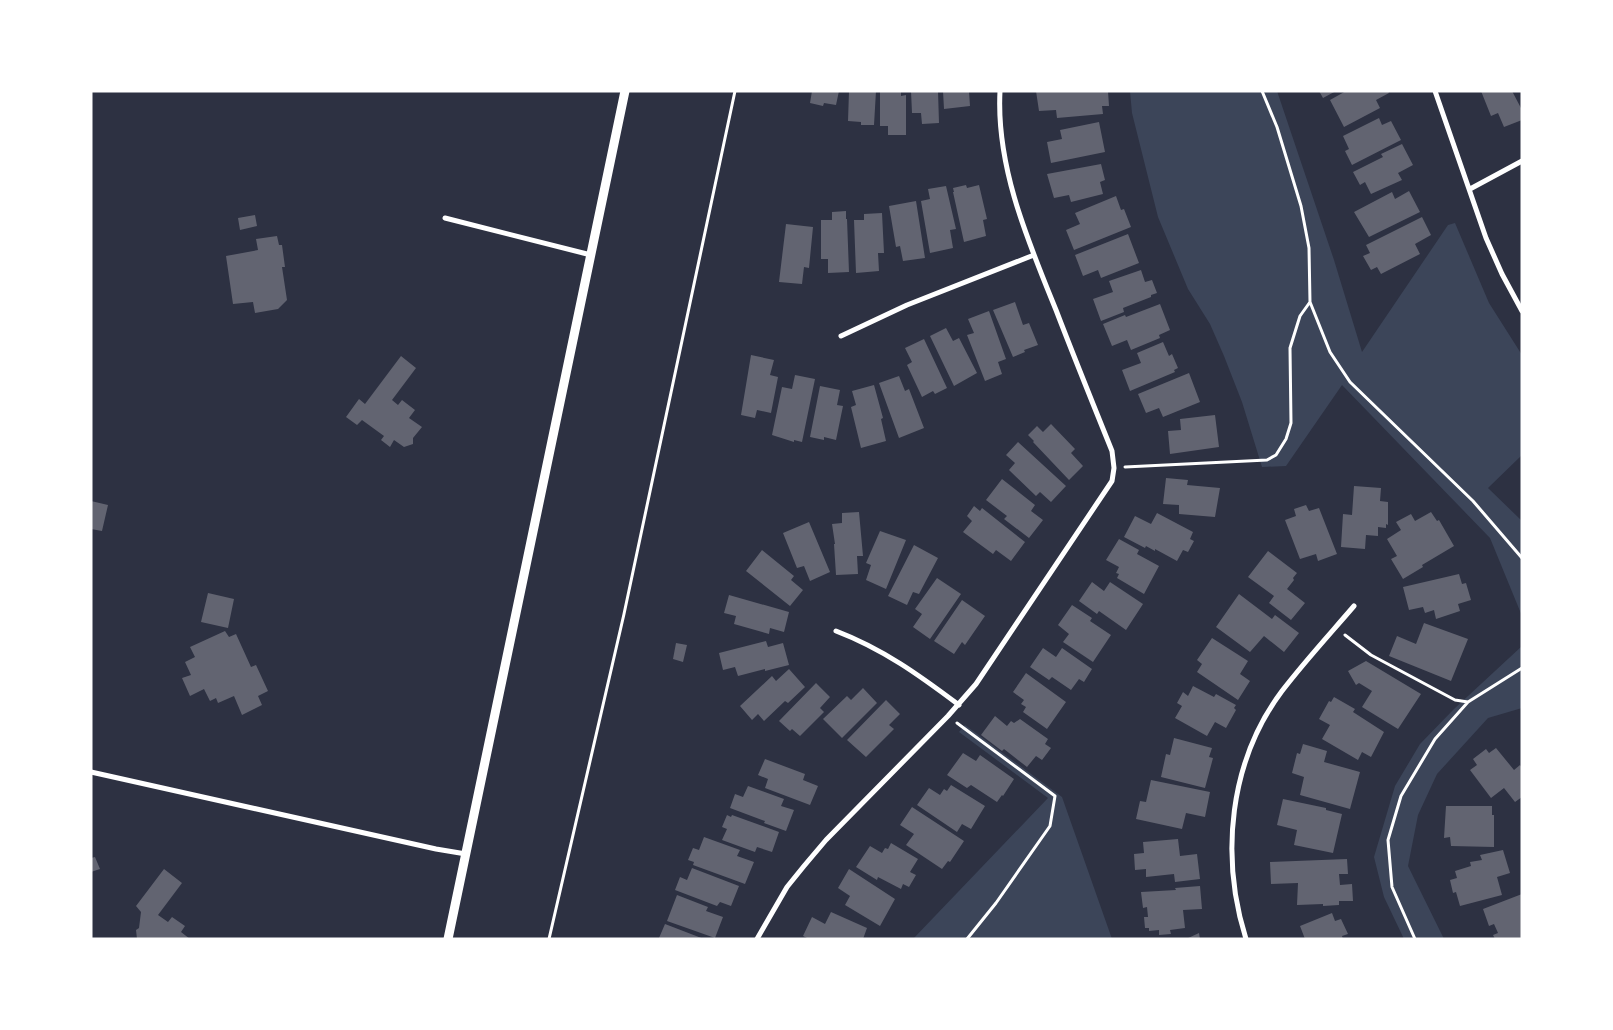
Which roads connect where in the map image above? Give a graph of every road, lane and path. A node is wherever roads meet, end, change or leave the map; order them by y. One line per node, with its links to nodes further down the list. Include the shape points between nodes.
1 (625, 91): 9 (street)
2 (735, 91): 26 (path, via 624,614)
3 (1000, 91): 10 (street, via 1004,151)
4 (1262, 91): 11 (path, via 1277,127 1301,206 1309,248)
5 (1435, 91): 7 (street)
6 (1522, 161): 7 (street)
7 (1470, 189): 12 (street, via 1486,238)
8 (445, 218): 9 (street)
9 (591, 255): 24 (street)
10 (1034, 255): 13 (street, via 907,305); 14 (street, via 1112,451)
11 (1310, 302): 14 (path, via 1300,316 1290,348 1291,423 1276,455 1267,460); 15 (path, via 1330,352 1350,382 1473,501)
12 (1522, 311)
13 (840, 336)
14 (1114, 468): 21 (street, via 1106,492)
15 (1522, 558)
16 (1354, 606): 17 (street)
17 (1334, 629): 20 (path, via 1388,664 1455,700); 29 (street, via 1282,692 1265,719 1246,761 1234,812 1231,855 1238,915)
18 (836, 631): 21 (street, via 884,653)
19 (1522, 668): 20 (path)
20 (1468, 702): 30 (path, via 1435,739 1401,796 1388,840 1392,888)
21 (959, 705): 22 (street)
22 (948, 716): 27 (street, via 826,840 787,887); 28 (path, via 1055,796 1050,826)
23 (91, 772): 24 (street)
24 (466, 854): 25 (street)
25 (448, 939)
26 (549, 939)
27 (757, 939)
28 (967, 939)
29 (1246, 939)
30 (1416, 939)

